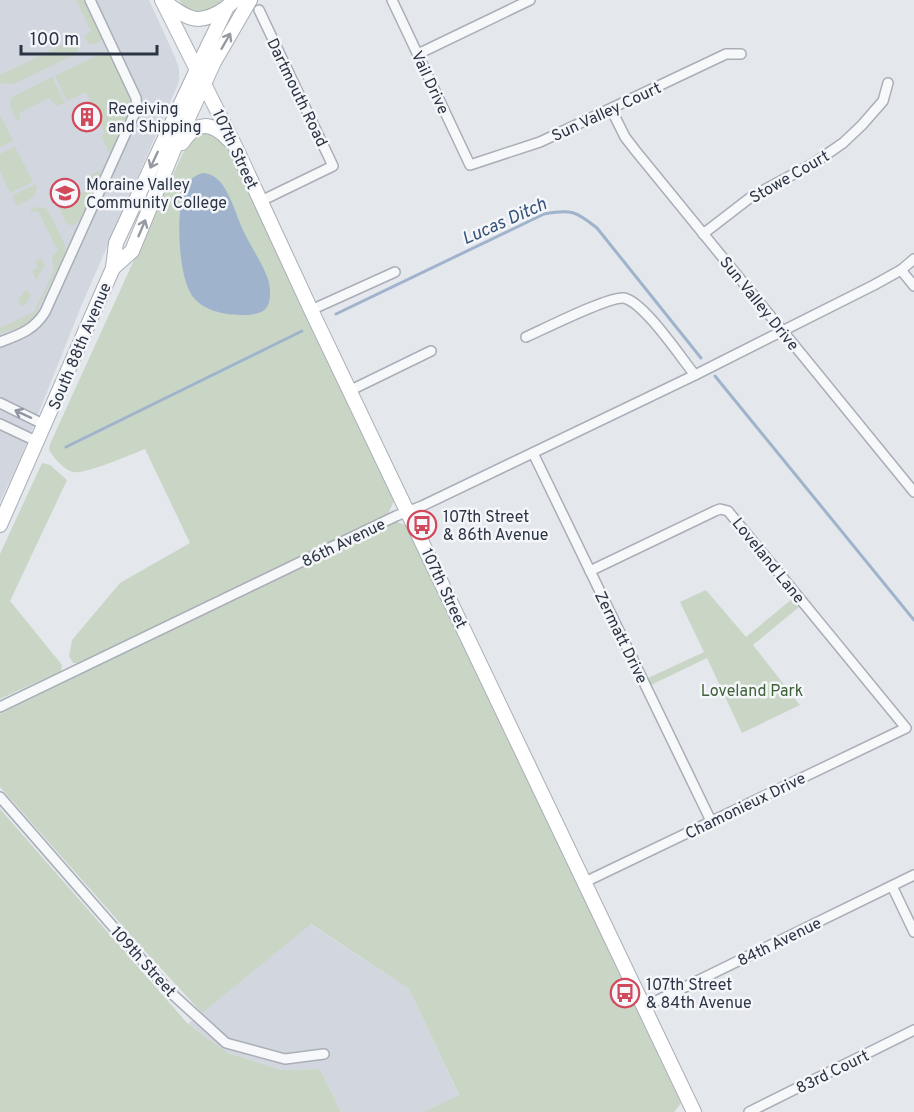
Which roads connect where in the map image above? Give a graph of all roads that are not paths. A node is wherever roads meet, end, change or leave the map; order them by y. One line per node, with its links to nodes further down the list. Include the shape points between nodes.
1 (90, 0): 26 (street, via 136,98 137,108 45,312 27,331)
2 (162, 0): 5 (street, via 187,19 200,20 213,17); 9 (street, 107th Street)
3 (392, 0): 7 (street, Vail Drive)
4 (530, 0): 7 (street)
5 (231, 4): 9 (street, South 88th Avenue)
6 (254, 5): 10 (street, South 88th Avenue, one-way to 6); 16 (street, Dartmouth Road, via 333,166)
7 (418, 54): 15 (street, Vail Drive)
8 (741, 54): 12 (street, Sun Valley Court, via 726,54)
9 (197, 69): 10 (street, 107th Street); 19 (street, South 88th Avenue, one-way to 19, via 116,243)
10 (205, 83): 13 (street, 107th Street); 14 (street, South 88th Avenue)
11 (888, 83): 17 (street, Stowe Court, via 883,101 843,143 752,197)
12 (611, 109): 15 (street, Sun Valley Court, via 540,142); 17 (street, Sun Valley Drive, via 634,150)
13 (236, 148): 14 (street, via 219,130 205,126 191,131); 16 (street, 107th Street)
14 (174, 150): 19 (street, South 88th Avenue, one-way to 14, via 132,251)
15 (470, 165)
16 (261, 201): 23 (street, 107th Street)
17 (703, 234): 24 (street, Sun Valley Drive)
18 (914, 259): 20 (street, 86th Avenue)
19 (113, 268): 32 (street, South 88th Avenue)
20 (901, 270): 22 (street); 24 (street, 86th Avenue)
21 (395, 272): 23 (street)
22 (914, 286)
23 (311, 310): 29 (street, 107th Street)
24 (783, 330): 28 (street, 86th Avenue); 35 (street, Sun Valley Drive)
25 (526, 337): 28 (street, via 608,301 624,298 650,317)
26 (0, 342)
27 (431, 351): 29 (street)
28 (695, 375): 34 (street, 86th Avenue)
29 (349, 391): 36 (street, 107th Street)
30 (0, 403): 32 (street, one-way to 30)
31 (0, 424): 33 (street)
32 (45, 425): 33 (street, South 88th Avenue)
33 (38, 442): 37 (street)
34 (534, 453): 36 (street, 86th Avenue); 38 (street, Zermatt Drive)
35 (914, 492)
36 (408, 512): 39 (street, 86th Avenue); 44 (street, 107th Street)
37 (0, 525)
38 (590, 571): 40 (street, Loveland Lane, via 715,511 728,511); 42 (street, Zermatt Drive)
39 (0, 707)
40 (906, 728): 42 (street, Chamonieux Drive)
41 (0, 797): 49 (street, 109th Street, via 170,992 226,1042 285,1059)
42 (711, 821): 44 (street, Chamonieux Drive)
43 (914, 875): 45 (street, 84th Avenue)
44 (585, 882): 47 (street, 107th Street)
45 (892, 886): 46 (street); 47 (street, 84th Avenue)
46 (914, 932)
47 (644, 1007): 50 (street, 107th Street)
48 (914, 1030): 51 (street, 83rd Court)
49 (324, 1054)
50 (694, 1112)
51 (749, 1112)

